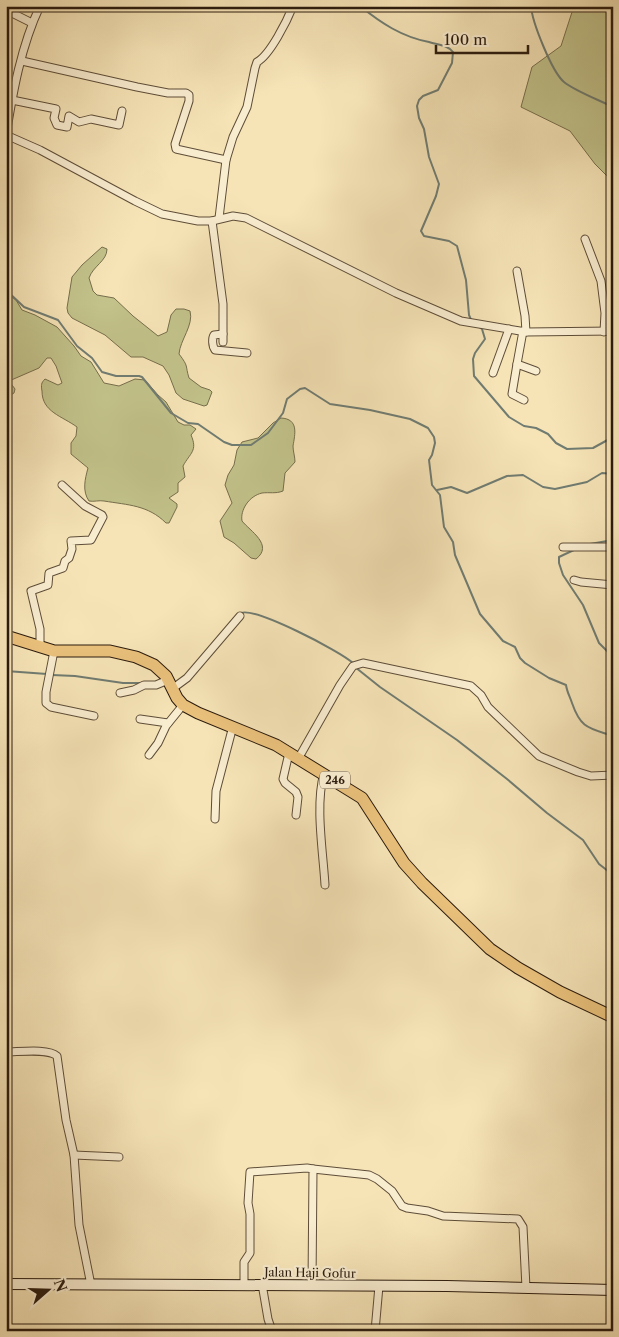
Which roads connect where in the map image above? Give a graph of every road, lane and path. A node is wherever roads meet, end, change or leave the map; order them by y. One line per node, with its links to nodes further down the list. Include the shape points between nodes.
1 (40, 6): 4 (street)
2 (292, 6): 9 (street, via 282,31 263,59 257,62 247,107)
3 (6, 10): 4 (street)
4 (32, 23): 5 (street)
5 (22, 61): 6 (street); 9 (street, via 137,88 186,93 189,101 176,149)
6 (12, 100): 7 (street, via 56,109 54,118 57,125 67,127 69,116 79,122 91,119 119,125); 8 (street)
7 (122, 111)
8 (6, 135): 10 (street, via 162,214 198,222)
9 (226, 160): 10 (street)
10 (215, 220): 13 (street, via 233,216 246,218 446,315 461,321); 17 (street, via 223,338 213,336 213,347 214,350)
11 (585, 239): 16 (street, via 601,281)
12 (517, 271): 15 (street, via 525,316)
13 (509, 328): 15 (street); 20 (street)
14 (613, 331): 16 (street)
15 (524, 332): 16 (street); 18 (street)
16 (604, 332)
17 (247, 354)
18 (517, 364): 19 (street); 21 (street, via 512,394)
19 (536, 371)
20 (494, 373)
21 (524, 400)
22 (62, 485): 29 (street, via 103,517 91,540 71,541 69,558 63,568 49,573 48,585 31,591 40,629)
23 (563, 547): 24 (street)
24 (613, 547)
25 (574, 580): 26 (street)
26 (613, 585)
27 (240, 616): 31 (street, via 187,678)
28 (6, 636): 29 (main road, 246)
29 (40, 646): 30 (main road, 246)
30 (54, 651): 31 (main road, 246, via 110,651 136,656 164,673); 34 (street, via 46,703 50,707)
31 (170, 684): 32 (street, via 144,685); 33 (main road, 246)
32 (120, 693)
33 (183, 705): 36 (street); 37 (main road, 246)
34 (94, 716)
35 (140, 719): 36 (street)
36 (168, 723): 38 (street)
37 (233, 726): 39 (main road, 246, via 276,744); 43 (street, via 216,791)
38 (149, 755)
39 (293, 756): 40 (main road, 246); 41 (street, via 353,666 363,663 470,686 539,756 591,776); 42 (street, via 283,779 298,797)
40 (324, 773): 44 (street, via 320,789 320,818); 45 (main road, 246, via 365,801 404,863 490,949 560,992)
41 (613, 775)
42 (296, 815)
43 (215, 818)
44 (325, 885)
45 (613, 1017)
46 (6, 1052): 47 (street, via 41,1052 57,1056)
47 (74, 1155): 48 (street); 52 (street, via 79,1225)
48 (119, 1157)
49 (313, 1168): 53 (street, via 250,1172 250,1253 244,1262); 54 (street); 56 (street, via 377,1179 407,1208 442,1216 518,1219 523,1226)
50 (6, 1284): 52 (street, Jalan Haji Gofur)
51 (262, 1284): 53 (street, Jalan Haji Gofur); 54 (street, Jalan Haji Gofur); 58 (street)
52 (91, 1285): 53 (street, Jalan Haji Gofur)
53 (244, 1285)
54 (312, 1285): 55 (street, Jalan Haji Gofur)
55 (379, 1286): 56 (street, Jalan Haji Gofur); 59 (street)
56 (526, 1288): 57 (street, Jalan Haji Gofur)
57 (613, 1290)
58 (272, 1331)
59 (376, 1331)

